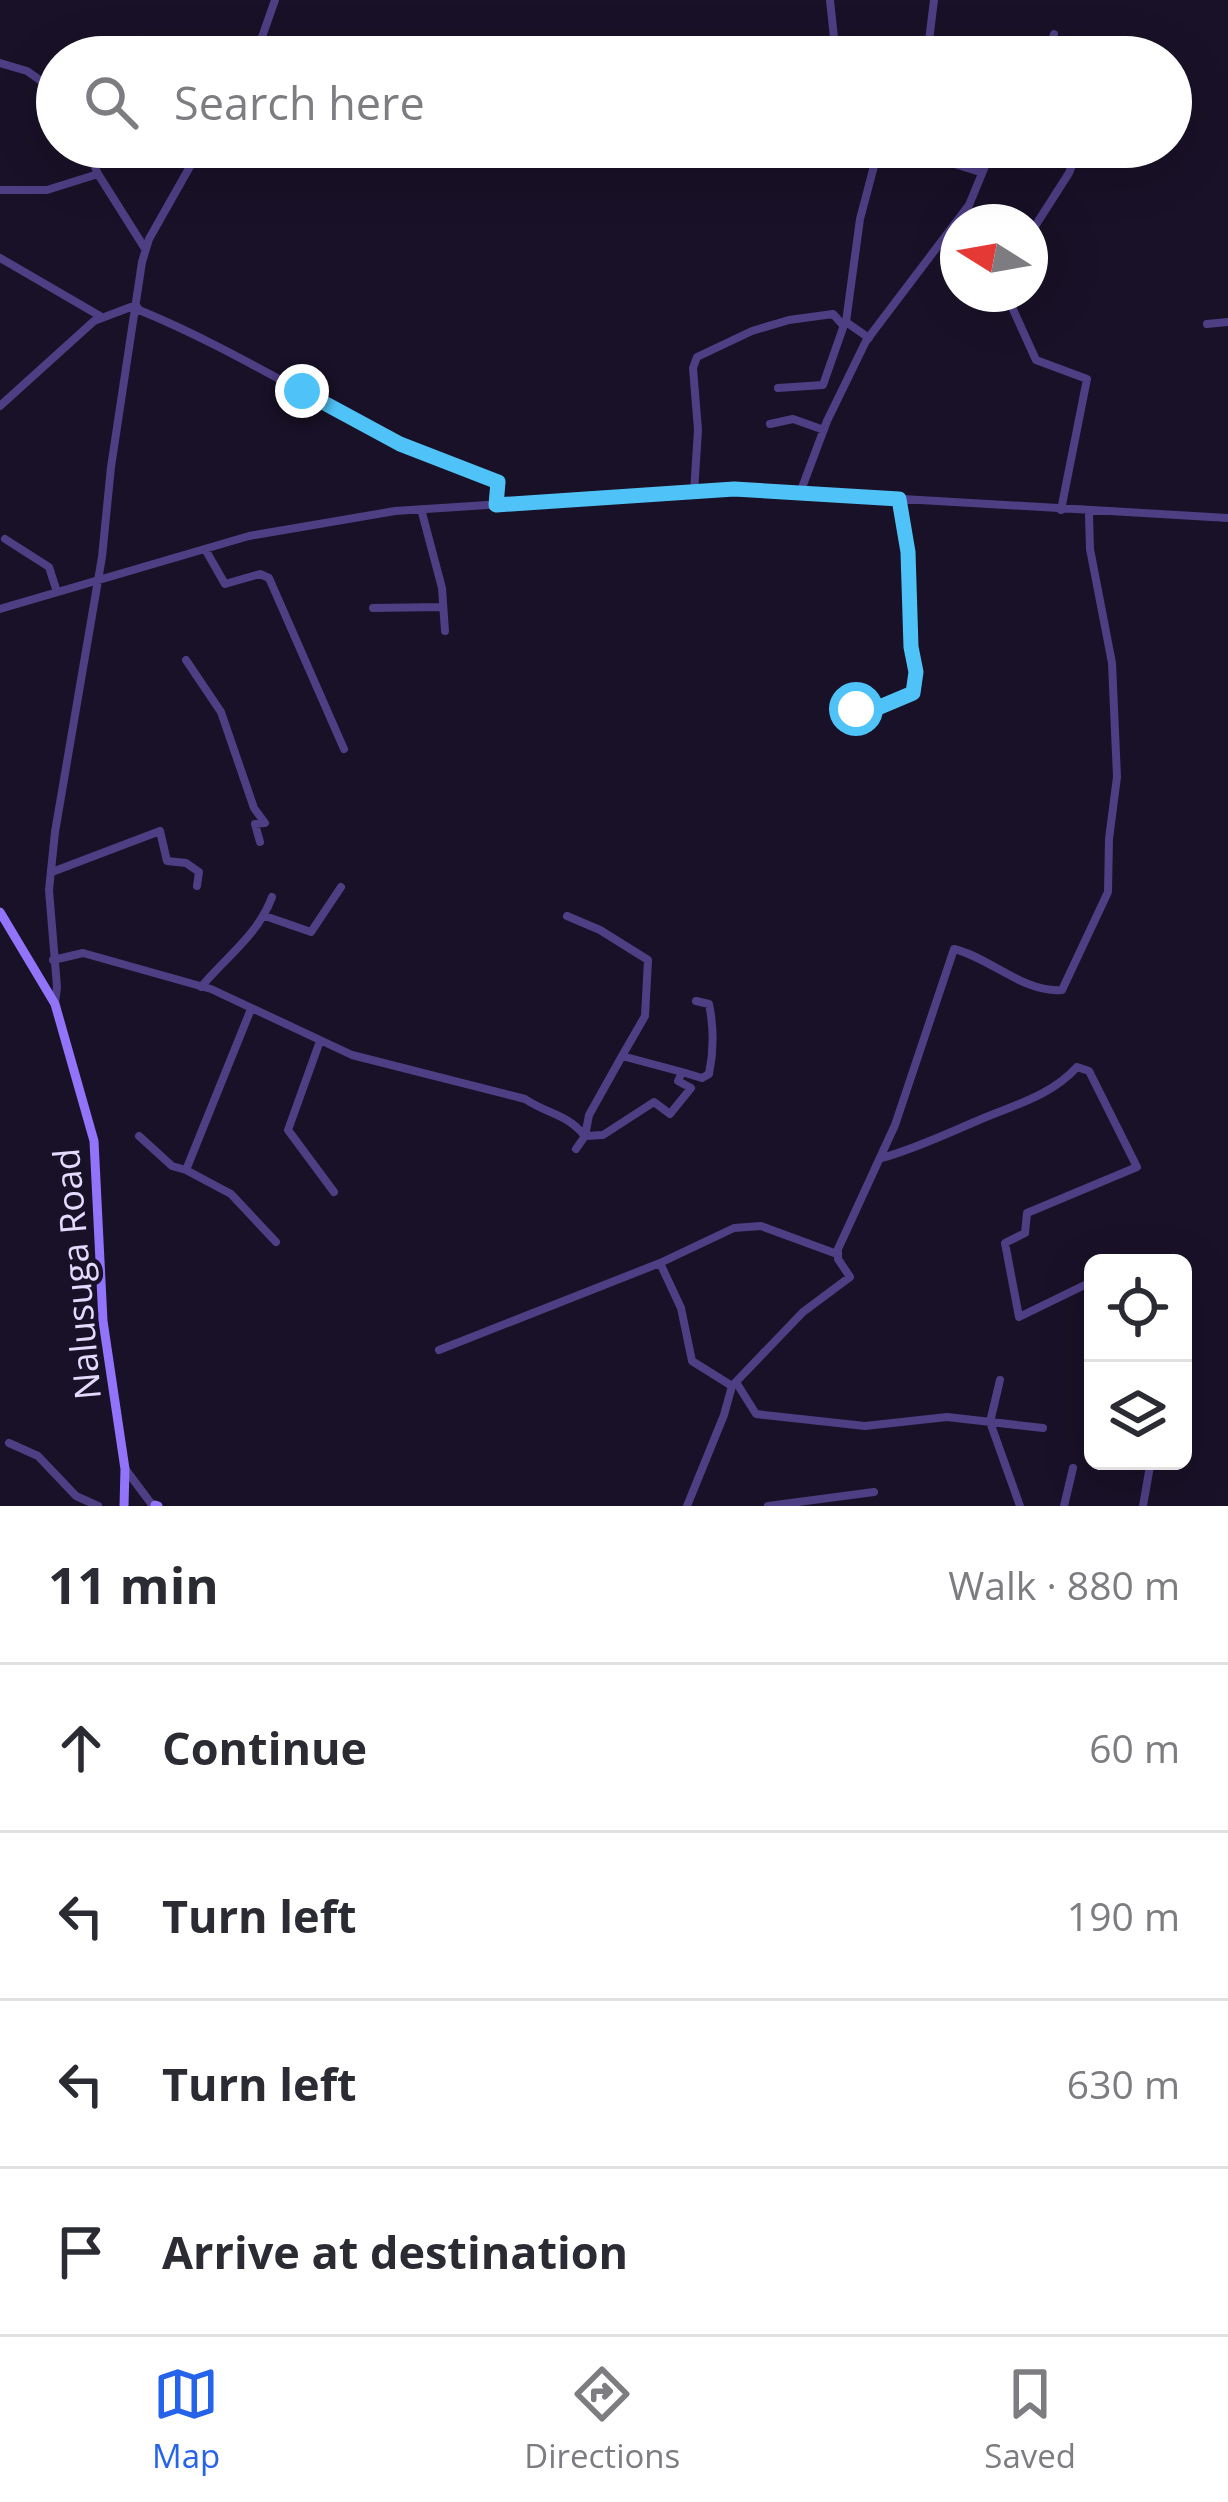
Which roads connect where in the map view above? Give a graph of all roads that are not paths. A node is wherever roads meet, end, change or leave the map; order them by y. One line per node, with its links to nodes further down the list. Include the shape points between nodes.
1 (275, 0): 4 (street)
2 (830, 0): 5 (street)
3 (934, 0): 6 (street)
4 (262, 36)
5 (834, 36)
6 (930, 36)
7 (0, 64): 8 (street)
8 (36, 77)
9 (95, 168): 16 (street)
10 (189, 168): 19 (street)
11 (873, 168): 25 (street)
12 (967, 168): 15 (street)
13 (982, 168): 15 (street)
14 (1071, 168): 18 (street)
15 (980, 172): 27 (street, via 969,205)
16 (98, 174): 17 (street, via 47,190); 19 (street)
17 (0, 190)
18 (1048, 206)
19 (144, 248): 21 (street)
20 (0, 258): 23 (street)
21 (136, 305): 23 (street); 35 (street, via 400,444 498,482); 42 (street)
22 (1014, 312): 37 (street, via 1036,360 1087,379)
23 (101, 317): 29 (street)
24 (1228, 322): 26 (street)
25 (844, 323): 27 (street); 28 (street, via 823,385); 32 (street, via 833,314 789,320 697,357)
26 (1207, 324)
27 (869, 338): 31 (street)
28 (778, 388)
29 (0, 406)
30 (770, 424): 31 (street, via 788,419)
31 (824, 430): 33 (street)
32 (694, 492): 33 (street); 35 (street)
33 (800, 493): 34 (street)
34 (899, 499): 37 (street); 49 (street, via 913,693 868,712)
35 (496, 505): 36 (street)
36 (421, 509): 41 (street); 44 (street)
37 (1061, 510): 39 (street)
38 (1089, 515): 70 (street, via 1117,721 1108,892 1062,989 1042,992 954,950)
39 (1228, 518)
40 (4, 538): 43 (street, via 49,567)
41 (205, 549): 42 (street); 50 (street, via 225,584 269,578)
42 (97, 581): 43 (street); 52 (street)
43 (57, 592): 46 (street)
44 (441, 607): 45 (street); 47 (street)
45 (373, 608)
46 (0, 609)
47 (445, 631)
48 (186, 660): 51 (street, via 221,712 265,823 255,824)
49 (856, 709)
50 (344, 749)
51 (260, 842)
52 (51, 873): 53 (street, via 160,831 167,861 199,872); 59 (street)
53 (197, 886)
54 (341, 887): 57 (street, via 310,932)
55 (272, 897): 57 (street)
56 (0, 912): 62 (street, Nalusuga Road)
57 (265, 916): 60 (street)
58 (567, 916): 65 (street, via 648,960 644,1016)
59 (53, 960): 60 (street, via 83,952); 62 (street)
60 (201, 987): 63 (street)
61 (696, 1001): 66 (street, via 709,1004 712,1018 710,1074)
62 (55, 1004): 84 (street, Nalusuga Road, via 94,1142 103,1321)
63 (251, 1009): 64 (street); 71 (street)
64 (320, 1041): 68 (street, via 525,1099 569,1117); 72 (street, via 287,1130)
65 (622, 1056): 66 (street); 68 (street)
66 (682, 1072): 68 (street, via 678,1081 691,1088 670,1114 654,1102 604,1135)
67 (139, 1136): 71 (street)
68 (584, 1136): 69 (street)
69 (576, 1149)
70 (881, 1158): 74 (street); 76 (street, via 1037,1097 1077,1067 1089,1071 1137,1167 1027,1214 1025,1233 1004,1243 1019,1317)
71 (186, 1170): 73 (street, via 231,1194)
72 (334, 1192)
73 (276, 1242)
74 (837, 1254): 75 (street, via 761,1226 734,1228); 79 (street, via 847,1282 803,1312)
75 (660, 1263): 77 (street); 79 (street, via 692,1361)
76 (1084, 1285)
77 (439, 1350)
78 (1000, 1380): 80 (street)
79 (734, 1384): 80 (street, via 756,1414 866,1426 947,1417); 90 (street)
80 (990, 1422): 81 (street); 92 (street)
81 (1043, 1428)
82 (9, 1443): 87 (street, via 38,1456 76,1496)
83 (1073, 1468): 93 (street)
84 (125, 1469): 88 (street, Nalusuga Road); 89 (street)
85 (1149, 1470): 94 (street)
86 (874, 1492): 91 (street)
87 (98, 1506)
88 (124, 1506)
89 (155, 1506)
90 (687, 1506)
91 (768, 1506)
92 (1020, 1506)
93 (1064, 1506)
94 (1143, 1506)

